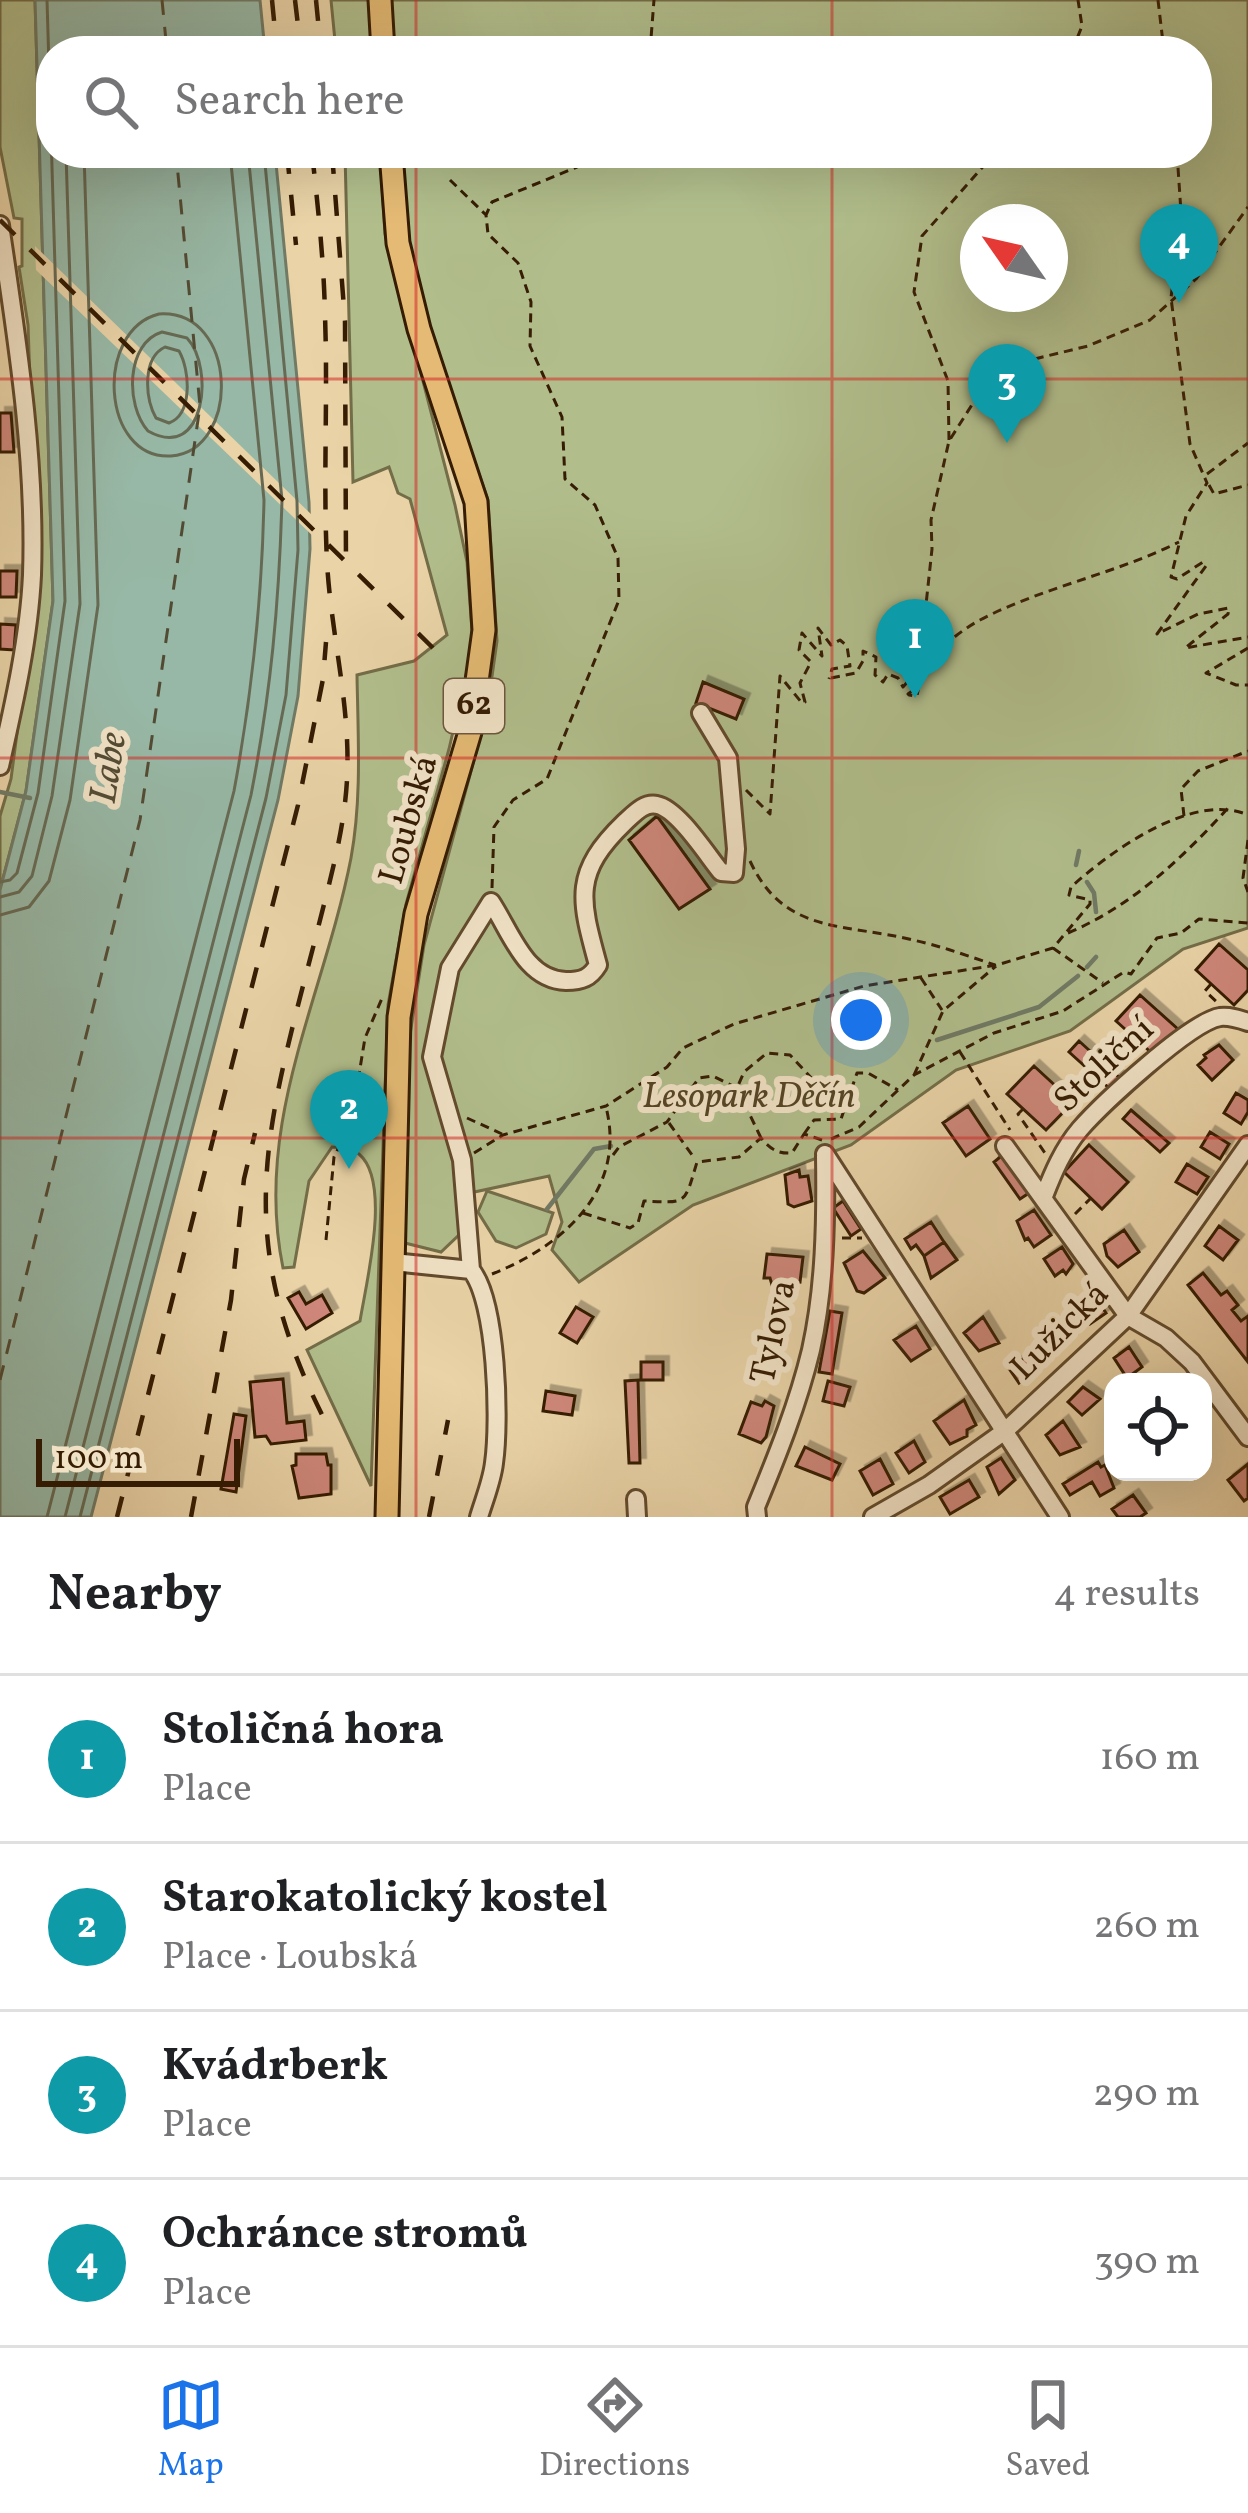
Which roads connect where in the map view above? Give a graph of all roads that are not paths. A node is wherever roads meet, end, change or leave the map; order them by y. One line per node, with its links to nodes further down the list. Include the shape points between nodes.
1 (380, 0): 2 (main road)
2 (382, 36)
3 (392, 168): 11 (main road, Loubská / 62, via 398,243 418,329 476,502 484,630 470,732 406,965)
4 (0, 225): 6 (street, via 25,427 32,576)
5 (701, 713): 12 (street, via 728,758 734,873 721,872 672,813 645,806 587,869 582,894 598,965 585,979 551,979 536,970 491,902 450,968 432,1057 462,1160)
6 (0, 766)
7 (1238, 1019): 10 (street, Stoliční, via 1197,1026 1078,1131)
8 (1248, 1145): 13 (street, Lužická)
9 (1008, 1150): 10 (street)
10 (1043, 1196): 13 (street)
11 (393, 1262): 12 (street); 16 (main road, Loubská / 62)
12 (475, 1274): 17 (street, via 494,1345 494,1464)
13 (1128, 1316): 14 (street, Lužická); 15 (street, via 1192,1362)
14 (1006, 1431): 18 (street, Tylova, via 826,1154 811,1350); 19 (street, Lužická); 20 (street)
15 (1248, 1436)
16 (387, 1517)
17 (478, 1517)
18 (757, 1517)
19 (872, 1517)
20 (1060, 1517)

